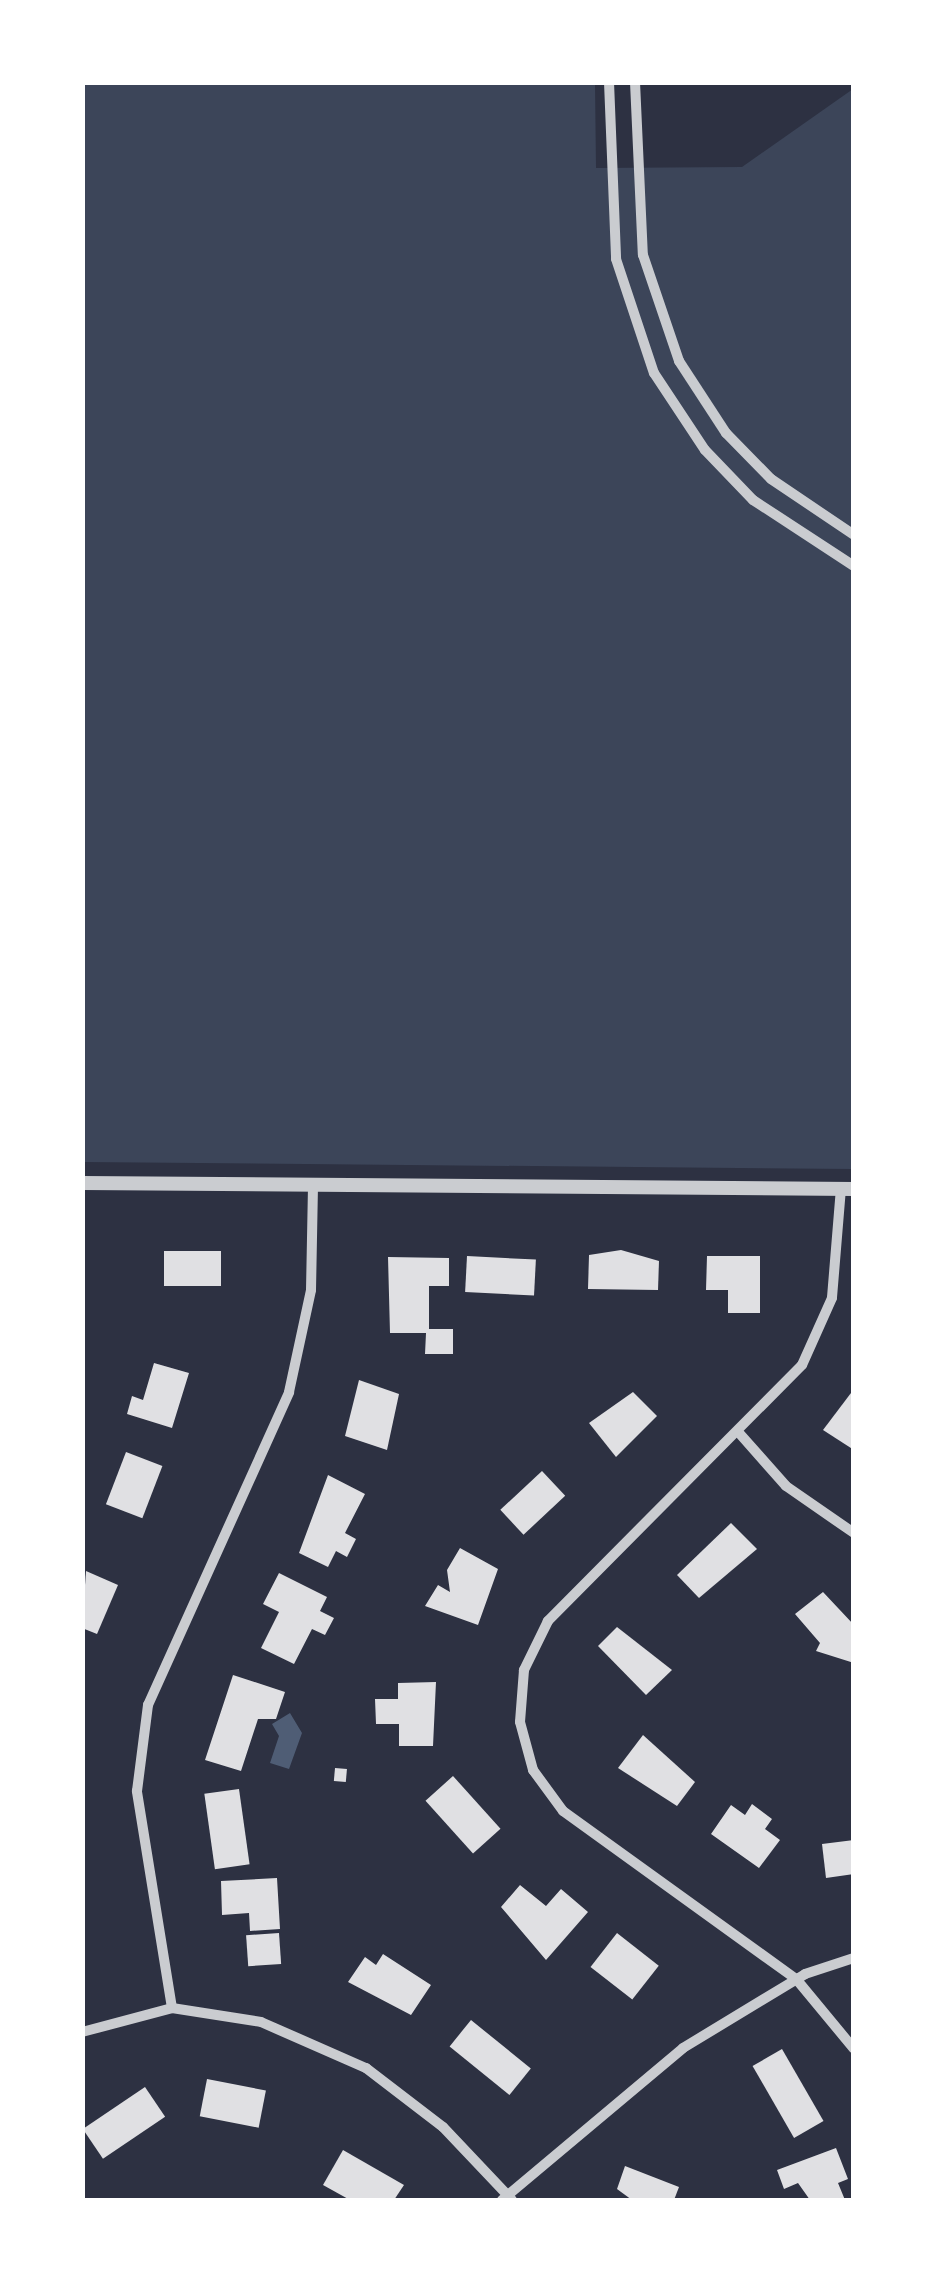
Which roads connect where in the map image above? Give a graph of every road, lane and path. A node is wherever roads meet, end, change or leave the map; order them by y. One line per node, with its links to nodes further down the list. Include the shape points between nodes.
1 (609, 82): 4 (street, via 616,260 654,374 705,450 753,500)
2 (635, 82): 3 (street, via 643,255 679,361 758,467)
3 (854, 535)
4 (854, 566)
5 (82, 1183): 6 (street)
6 (314, 1184): 7 (street); 12 (street, via 311,1290 288,1392 148,1705 136,1791)
7 (847, 1188): 8 (street, via 839,1260 820,1331)
8 (740, 1434): 9 (street, via 786,1486); 11 (street, via 548,1622 524,1670 520,1722 533,1770 563,1811)
9 (854, 1533)
10 (854, 1958): 11 (street)
11 (796, 1980): 14 (street); 15 (street, via 683,2048)
12 (172, 2008): 13 (street); 15 (street, via 262,2022 366,2068)
13 (82, 2032)
14 (854, 2049)
15 (508, 2199)

